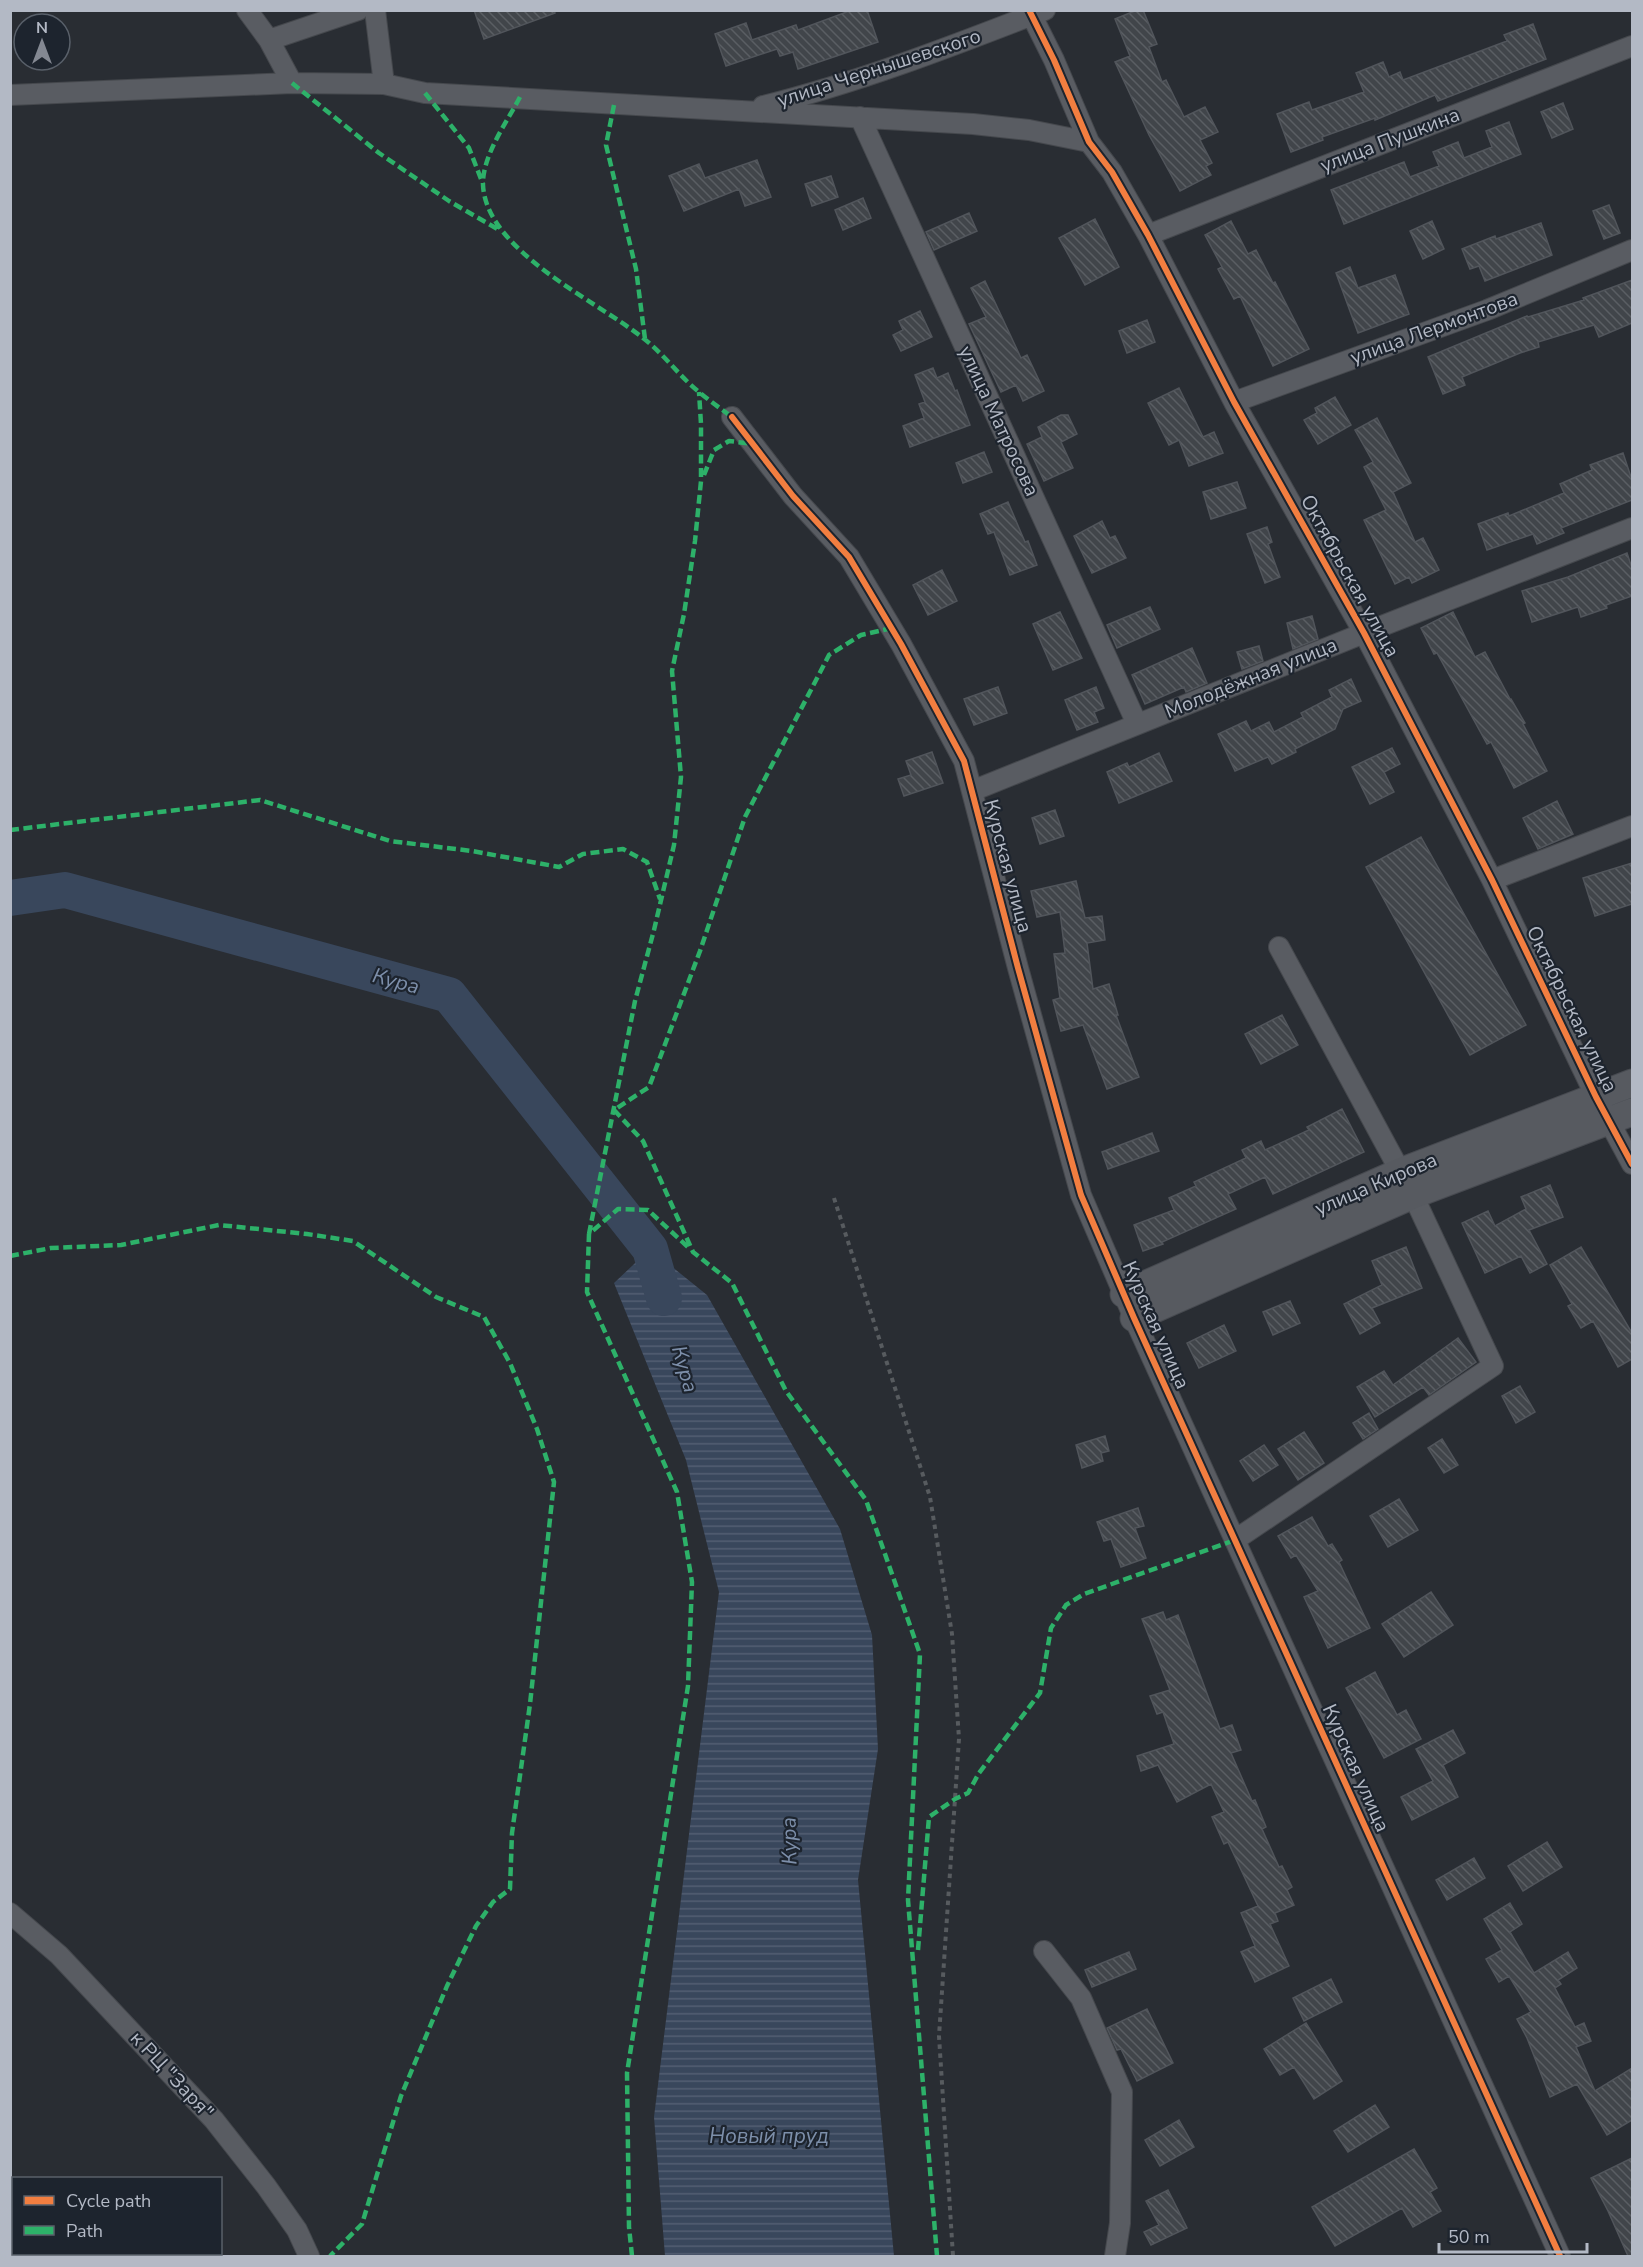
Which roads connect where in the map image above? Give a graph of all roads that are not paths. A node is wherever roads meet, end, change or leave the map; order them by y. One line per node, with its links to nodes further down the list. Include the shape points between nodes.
1 (248, 10): 5 (street)
2 (358, 10): 5 (street)
3 (375, 10): 8 (street)
4 (1035, 12): 10 (street, улица Чернышевского, via 936,54); 12 (street, Октябрьская улица)
5 (269, 40): 7 (street)
6 (1632, 46): 13 (street, улица Пушкина)
7 (292, 83): 8 (street); 9 (street)
8 (384, 84): 10 (street, via 425,93)
9 (10, 95)
10 (746, 110): 11 (street)
11 (860, 117): 12 (street, via 1029,130); 19 (street, улица Матросова)
12 (1089, 142): 13 (street, Октябрьская улица, via 1112,171)
13 (1148, 235): 15 (street, Октябрьская улица)
14 (1632, 250): 15 (street, улица Лермонтова, via 1487,310)
15 (1234, 402): 18 (street, Октябрьская улица)
16 (732, 417): 20 (street, Курская улица, via 794,496 849,557 964,761)
17 (1632, 528): 18 (street, Молодёжная улица)
18 (1364, 633): 19 (street, Молодёжная улица); 22 (street, Октябрьская улица)
19 (1137, 724): 20 (street, Молодёжная улица)
20 (972, 791): 29 (street, Курская улица, via 1082,1195)
21 (1632, 826): 22 (street)
22 (1492, 880): 25 (street, Октябрьская улица)
23 (1279, 947): 28 (street)
24 (1632, 1083): 25 (street, улица Кирова)
25 (1596, 1097): 26 (street, Октябрьская улица); 28 (street, улица Кирова)
26 (1621, 1116): 27 (street, Октябрьская улица); 28 (street, улица Кирова)
27 (1632, 1164)
28 (1407, 1183): 29 (street, улица Кирова); 30 (street, via 1493,1366)
29 (1129, 1306): 30 (street, Курская улица)
30 (1234, 1540): 35 (street, Курская улица)
31 (10, 1913): 33 (street, к РЦ "Заря", via 59,1955 214,2120 297,2230)
32 (1044, 1951): 34 (street, via 1081,1998 1122,2092 1120,2223)
33 (309, 2256)
34 (1115, 2256)
35 (1560, 2256)

